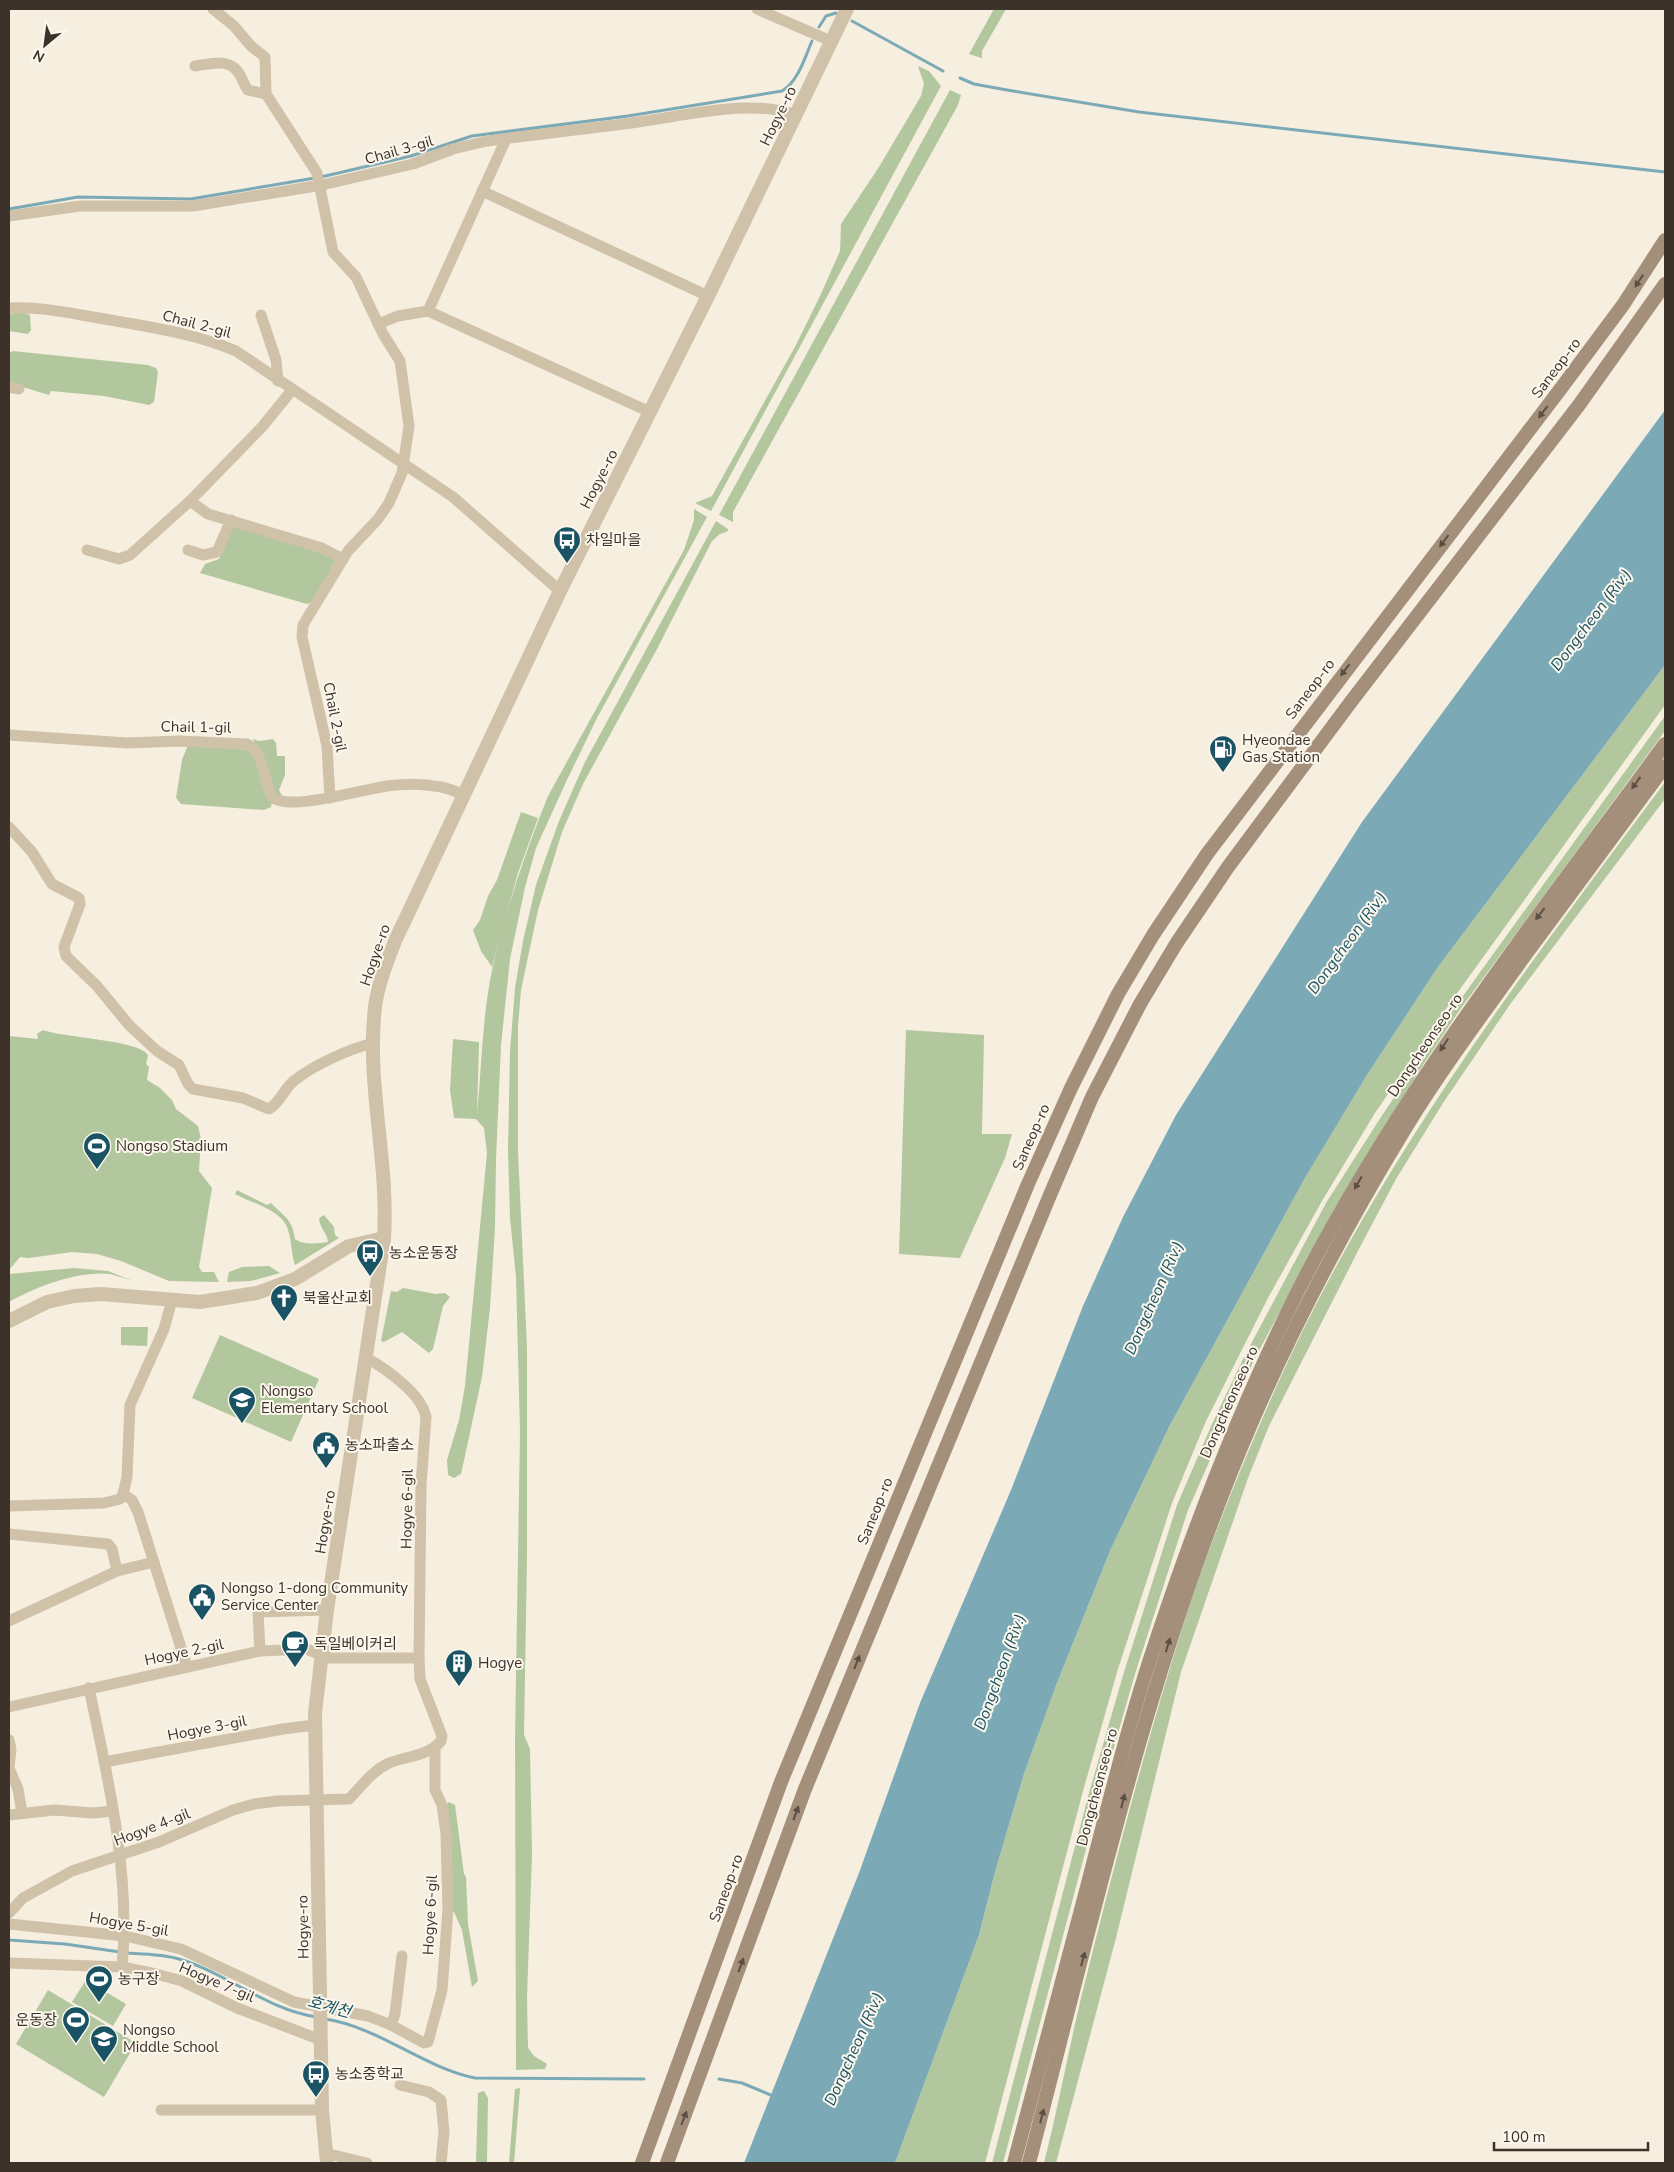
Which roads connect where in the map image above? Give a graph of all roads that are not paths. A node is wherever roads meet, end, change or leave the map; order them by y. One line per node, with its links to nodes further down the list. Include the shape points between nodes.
1 (213, 9): 6 (street, via 265,57)
2 (757, 9): 4 (street)
3 (848, 9): 4 (street, Hogye-ro)
4 (831, 41): 7 (street, Hogye-ro)
5 (195, 66): 6 (street, via 230,64 240,73 248,90)
6 (266, 94): 9 (street, Chail 2-gil)
7 (796, 115): 8 (street, Chail 3-gil, via 761,108); 14 (street, Hogye-ro)
8 (506, 139): 9 (street, Chail 3-gil, via 471,144 413,164); 10 (street)
9 (322, 185): 11 (street, Chail 3-gil, via 193,206 80,206); 18 (street, Chail 2-gil, via 325,219 333,252 356,277)
10 (482, 191): 14 (street); 16 (street)
11 (9, 216)
12 (1665, 240): 78 (main road, Saneop-ro, one-way to 78, via 1571,376 1207,854 1118,994 1028,1184 818,1691 781,1782)
13 (1665, 284): 79 (main road, one-way to 13, via 808,1780 1050,1195 1092,1097 1140,1004 1228,867 1580,405)
14 (708, 296): 21 (street, Hogye-ro)
15 (9, 308): 19 (street, Chail 2-gil, via 34,308 146,326 219,343)
16 (428, 311): 18 (street, via 398,316); 21 (street)
17 (261, 316): 19 (street, via 276,360)
18 (378, 324): 22 (street, Chail 2-gil, via 398,355 402,372 409,426)
19 (278, 381): 20 (street, Chail 2-gil)
20 (292, 390): 22 (street, Chail 2-gil); 23 (street, via 262,427)
21 (650, 412): 28 (street, Hogye-ro)
22 (404, 464): 27 (street, Chail 2-gil, via 384,512); 28 (street, Chail 2-gil, via 470,510)
23 (190, 501): 24 (street, via 202,511); 25 (street, via 125,558)
24 (231, 520): 26 (street, via 217,552 203,555); 27 (street, via 322,548)
25 (87, 550)
26 (188, 550)
27 (343, 559): 33 (street, Chail 2-gil, via 309,612 302,631 327,746)
28 (560, 591): 32 (street, Hogye-ro)
29 (9, 735): 33 (street, Chail 1-gil, via 127,743 247,744 258,756 275,800)
30 (1665, 744): 80 (main road, Dongcheonseo-ro, one-way to 80, via 1464,1016 1396,1117 1290,1308 1238,1419 1200,1514 1153,1648 1117,1771)
31 (1665, 766): 81 (main road, Dongcheonseo-ro, one-way to 31, via 1129,1778 1168,1643 1212,1518 1251,1423 1301,1316 1407,1125 1474,1025)
32 (464, 795): 33 (street, Chail 1-gil, via 447,788 395,785); 35 (street, Hogye-ro, via 384,969 375,1005)
33 (330, 798)
34 (9, 827): 35 (street, via 32,852 52,884 79,898 80,904 64,947 66,956 97,986 129,1025 157,1051 179,1065 193,1089 236,1096 269,1109 295,1080 350,1050)
35 (373, 1044): 36 (street, Hogye-ro, via 384,1182)
36 (384, 1238): 37 (street, via 349,1246 294,1279 257,1293 200,1302); 39 (street, Hogye-ro)
37 (172, 1300): 38 (street, via 101,1294 74,1296 46,1302); 40 (street, via 164,1329 130,1405)
38 (9, 1320)
39 (367, 1358): 45 (street, Hogye-ro); 49 (street, Hogye 6-gil, via 412,1394 426,1417 421,1486)
40 (124, 1494): 41 (street, via 120,1499 104,1503); 43 (street, via 132,1500 138,1512)
41 (9, 1506)
42 (9, 1534): 44 (street, via 108,1544)
43 (154, 1562): 44 (street); 50 (street)
44 (117, 1571): 46 (street)
45 (326, 1610): 47 (street, via 258,1612); 48 (street, Hogye-ro)
46 (9, 1621)
47 (260, 1651): 48 (street, Hogye 2-gil, via 306,1649); 50 (street, Hogye 2-gil)
48 (321, 1655): 49 (street, via 330,1658); 53 (street, Hogye-ro)
49 (419, 1658): 55 (street, Hogye 6-gil, via 420,1679 442,1736)
50 (187, 1667): 51 (street, Hogye 2-gil)
51 (89, 1688): 52 (street, Hogye 2-gil); 56 (street)
52 (9, 1707)
53 (315, 1725): 56 (street, Hogye 3-gil); 58 (street, Hogye-ro)
54 (9, 1740): 57 (street)
55 (435, 1747): 58 (street, via 413,1758 384,1766 360,1785 349,1799); 70 (street, Hogye 6-gil, via 435,1790 445,1819 447,1860 448,1909 442,1990 428,2042 424,2043)
56 (104, 1762): 59 (street)
57 (9, 1768): 60 (street, via 18,1789)
58 (317, 1800): 62 (street, Hogye 4-gil, via 254,1804); 69 (street, Hogye-ro)
59 (112, 1811): 60 (street); 62 (street)
60 (22, 1813): 61 (street)
61 (9, 1815)
62 (120, 1856): 63 (street, Hogye 4-gil, via 72,1871 23,1898); 65 (street)
63 (9, 1913)
64 (9, 1924): 65 (street, Hogye 5-gil)
65 (125, 1936): 68 (street); 69 (street, Hogye 5-gil, via 181,1949 294,2002)
66 (402, 1956): 70 (street, Hogye 6-gil)
67 (9, 1963): 68 (street, Hogye 7-gil)
68 (122, 1964): 71 (street, Hogye 7-gil, via 182,1982 237,2008)
69 (321, 2009): 70 (street, Hogye 6-gil, via 357,2014); 71 (street, Hogye-ro)
70 (391, 2025)
71 (321, 2035): 74 (street)
72 (400, 2085): 77 (street, via 429,2092 441,2100 444,2132)
73 (161, 2110): 74 (street)
74 (322, 2110): 75 (street)
75 (326, 2158): 76 (street)
76 (367, 2163)
77 (441, 2163)
78 (642, 2163)
79 (667, 2163)
80 (1014, 2163)
81 (1030, 2163)

